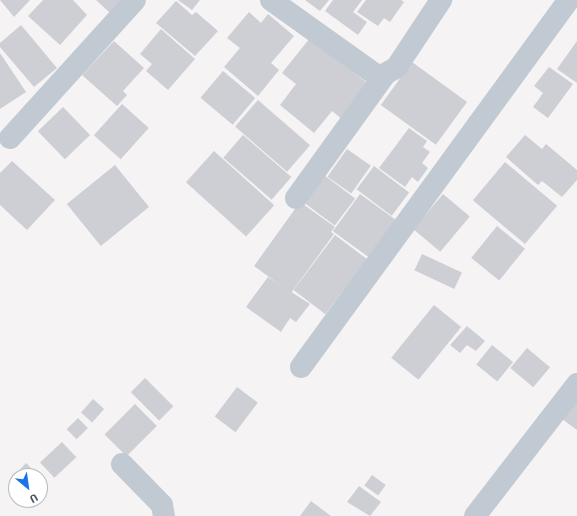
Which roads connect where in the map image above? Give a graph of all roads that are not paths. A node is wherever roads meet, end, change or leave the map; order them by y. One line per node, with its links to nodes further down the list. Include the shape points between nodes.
1 (135, 0): 6 (street)
2 (271, 0): 5 (street, via 374,76)
3 (441, 0): 5 (street, via 396,68)
4 (569, 0): 8 (street)
5 (384, 76): 7 (street)
6 (10, 138)
7 (296, 198)
8 (301, 367)
9 (577, 384): 12 (street)
10 (122, 464): 11 (street, via 162,505)
11 (164, 516)
12 (476, 516)

